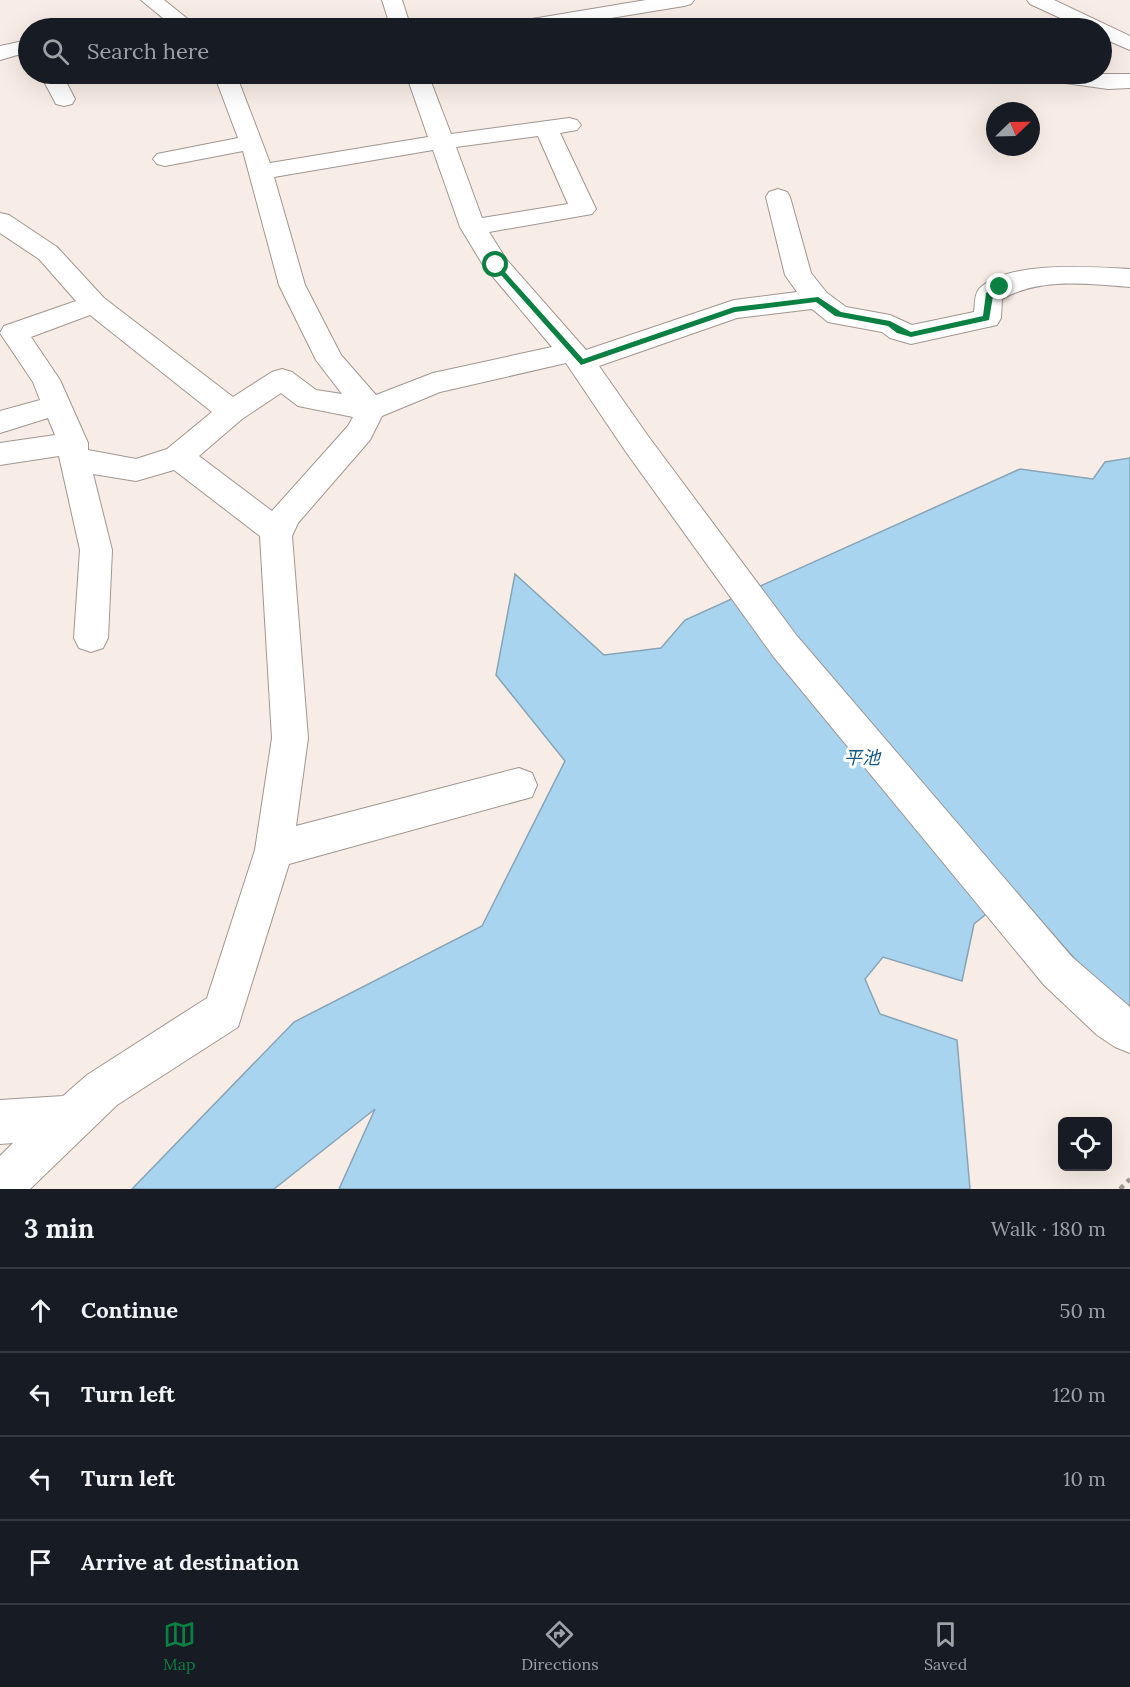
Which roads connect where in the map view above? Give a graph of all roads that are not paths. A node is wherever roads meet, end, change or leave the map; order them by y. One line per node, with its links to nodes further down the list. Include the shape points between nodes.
1 (151, 0): 6 (street)
2 (392, 0): 7 (street)
3 (684, 0): 5 (street)
4 (1037, 0): 9 (street)
5 (597, 7): 8 (street)
6 (175, 18)
7 (398, 18)
8 (567, 18)
9 (1076, 18)
10 (0, 31): 13 (street)
11 (1112, 35): 12 (street)
12 (1130, 44)
13 (13, 50)
14 (1112, 81): 15 (street)
15 (1130, 81)
16 (56, 84): 19 (street)
17 (229, 84): 20 (street)
18 (421, 84): 21 (street)
19 (64, 99)
20 (252, 142): 22 (street); 23 (street)
21 (441, 142): 23 (street); 26 (street); 26 (street, via 558,127 583,209)
22 (165, 159)
23 (260, 172): 32 (street, via 291,285 330,360)
24 (778, 197): 28 (street, via 798,275)
25 (0, 221): 29 (street, via 48,253)
26 (473, 228): 30 (street, via 496,265)
27 (1130, 278): 28 (street, via 1051,275 1023,279 989,295 987,318 911,334 890,324 838,315)
28 (818, 299): 30 (street, via 734,309)
29 (94, 304): 31 (street, via 14,333 46,380); 33 (street)
30 (577, 357): 32 (street, via 433,383); 42 (street, via 785,646 1058,970)
31 (57, 405): 34 (street); 35 (street)
32 (371, 409): 33 (street, via 308,399 282,379); 38 (street, via 360,432 285,516)
33 (232, 412): 37 (street)
34 (0, 422)
35 (73, 451): 36 (street); 37 (street, via 135,470); 39 (street, via 96,550)
36 (0, 454)
37 (178, 457): 38 (street)
38 (278, 532): 41 (street, via 290,738)
39 (91, 638)
40 (519, 785): 41 (street)
41 (274, 850): 43 (street, via 223,1012 102,1090)
42 (1130, 1032)
43 (72, 1117): 44 (street); 45 (street)
44 (0, 1122)
45 (0, 1188)

